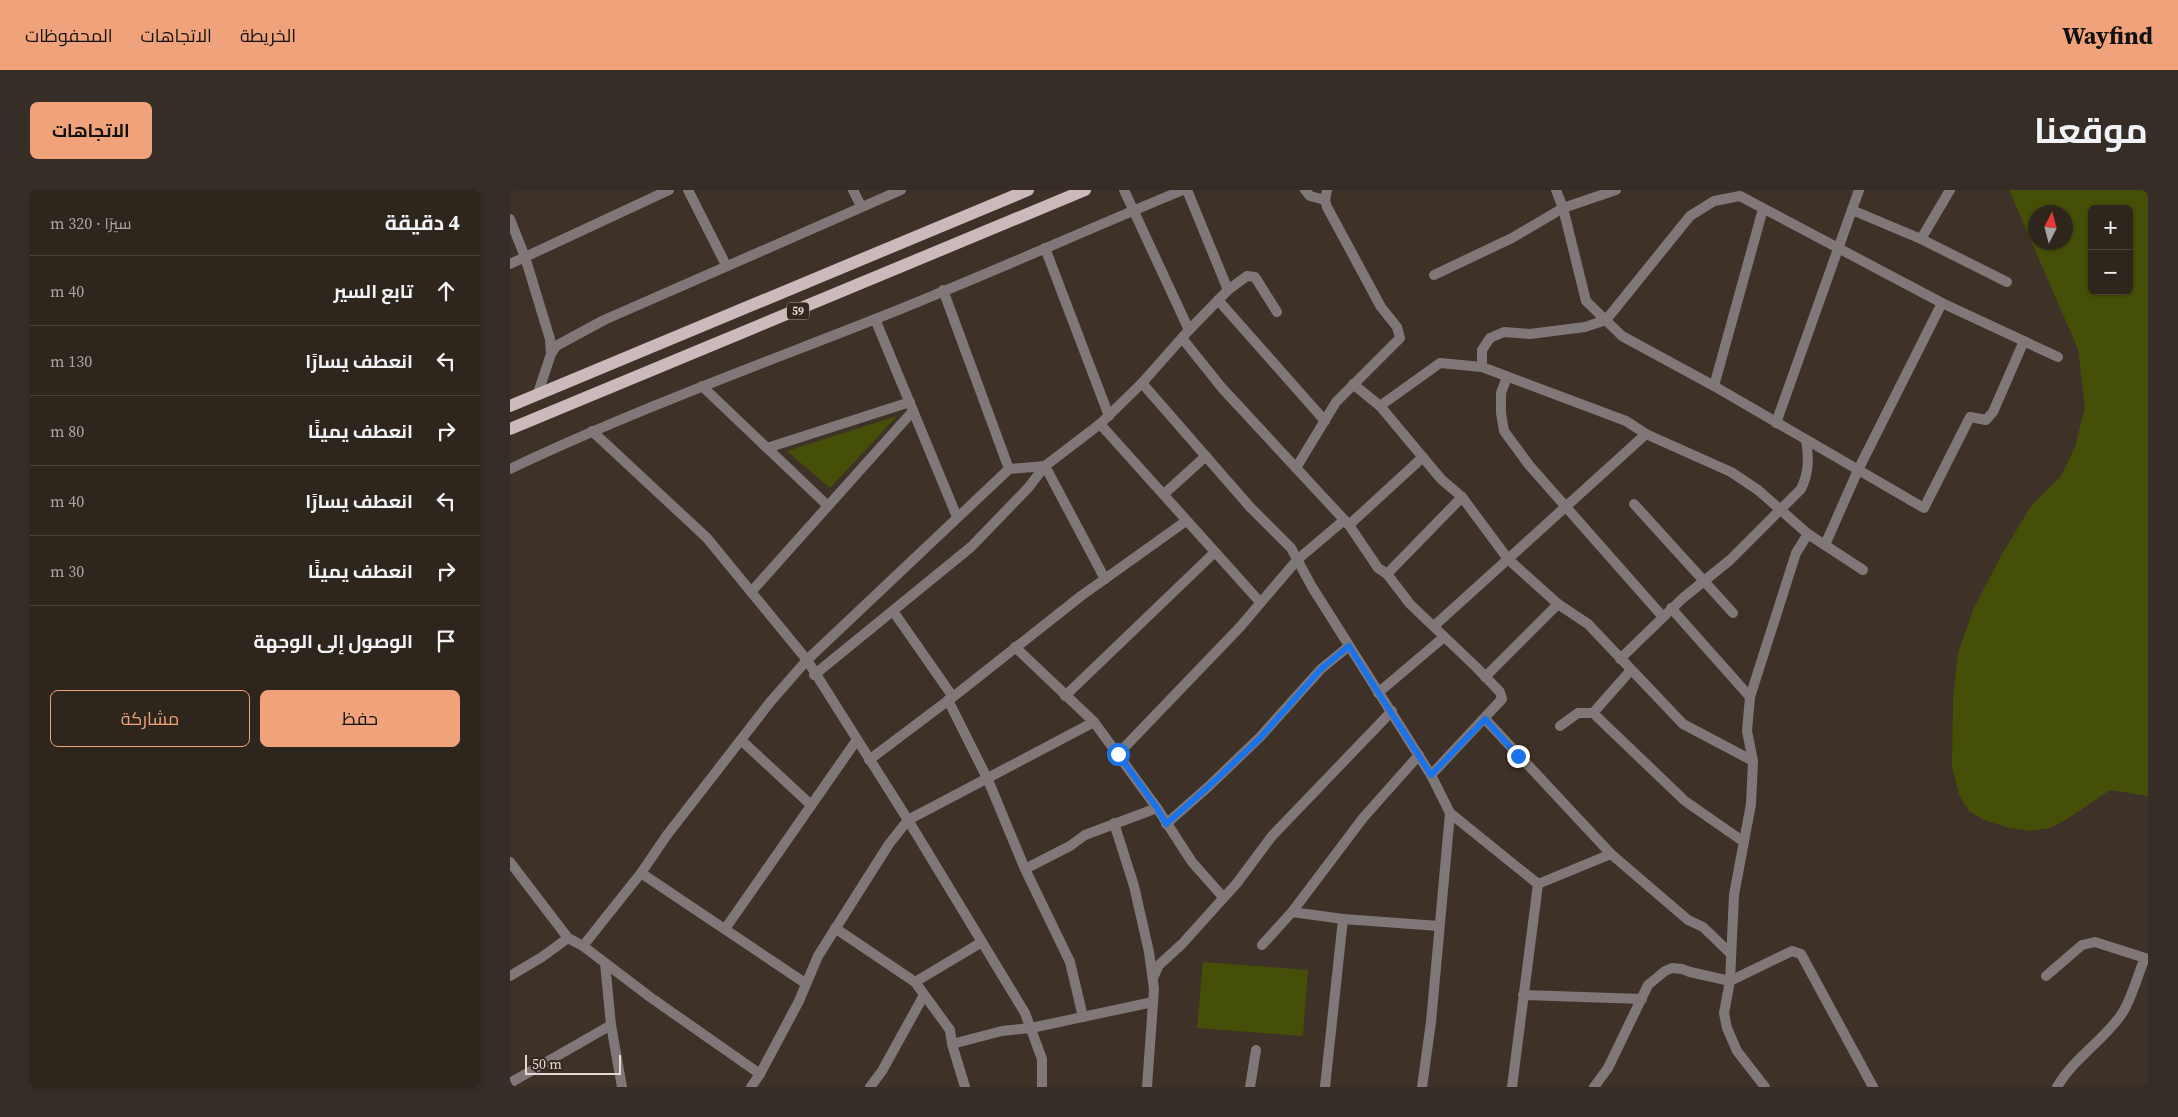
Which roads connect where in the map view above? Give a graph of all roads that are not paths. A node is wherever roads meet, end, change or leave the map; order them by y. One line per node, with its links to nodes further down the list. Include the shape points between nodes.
1 (669, 190): 26 (street)
2 (688, 190): 28 (street)
3 (853, 190): 17 (street)
4 (901, 190): 17 (street)
5 (1028, 190): 48 (main road, 59)
6 (1085, 190): 56 (main road, 59)
7 (1124, 190): 20 (street)
8 (1183, 190): 20 (street)
9 (1187, 190): 32 (street)
10 (1305, 190): 16 (street, via 1310,196)
11 (1556, 190): 18 (street)
12 (1616, 190): 18 (street)
13 (1859, 190): 21 (street)
14 (1950, 190): 23 (street)
15 (1741, 193): 19 (street); 37 (street, via 1714,201 1690,216)
16 (1326, 195): 45 (street, via 1381,308 1397,327 1400,338)
17 (861, 206): 28 (street)
18 (1563, 208): 29 (street, via 1512,238); 37 (street, via 1586,301)
19 (1764, 209): 25 (street); 47 (street)
20 (1134, 210): 24 (street); 38 (street)
21 (1852, 210): 23 (street); 25 (street)
22 (510, 219): 26 (street)
23 (1921, 239): 30 (street)
24 (1045, 248): 31 (street); 52 (street)
25 (1838, 248): 34 (street); 54 (street)
26 (525, 257): 27 (street); 40 (street, via 550,339)
27 (510, 264)
28 (726, 265): 40 (street, via 604,320 556,346)
29 (1434, 275)
30 (2007, 282)
31 (943, 290): 36 (street); 66 (street)
32 (1228, 290): 33 (street); 35 (street, via 1247,276 1254,277)
33 (1218, 300): 38 (street); 53 (street)
34 (1942, 304): 39 (street); 67 (street)
35 (1277, 312)
36 (875, 319): 46 (street); 51 (street)
37 (1606, 320): 42 (street, via 1585,327 1539,333 1504,332 1490,338 1482,350); 47 (street, via 1622,336)
38 (1185, 334): 44 (street); 64 (street, via 1222,388)
39 (2024, 342): 41 (street); 67 (street, via 1993,412 1986,420 1970,417 1924,508)
40 (550, 354): 48 (street)
41 (2058, 357)
42 (1482, 367): 43 (street); 50 (street, via 1440,363)
43 (1507, 377): 58 (street, via 1626,421); 72 (street, via 1501,393 1504,431)
44 (1142, 383): 52 (street); 61 (street)
45 (1353, 384): 50 (street); 53 (street, via 1336,402)
46 (702, 386): 57 (street); 60 (street)
47 (1714, 386): 54 (street)
48 (538, 393): 49 (main road, 59)
49 (510, 406)
50 (1380, 406): 62 (street)
51 (911, 407): 60 (street); 71 (street); 74 (street)
52 (1109, 416): 55 (street)
53 (1325, 421): 64 (street)
54 (1776, 423): 59 (street)
55 (1100, 424): 63 (street); 68 (street)
56 (510, 429)
57 (592, 431): 65 (street); 86 (street, via 707,538)
58 (1646, 434): 72 (street); 73 (street, via 1731,472)
59 (1806, 440): 67 (street); 73 (street, via 1807,478 1801,489)
60 (767, 448): 71 (street)
61 (1206, 456): 68 (street); 81 (street, via 1291,548)
62 (1423, 457): 69 (street); 76 (street)
63 (1046, 466): 66 (street); 84 (street); 90 (street, via 971,547)
64 (1296, 468): 76 (street)
65 (510, 469)
66 (1009, 469): 74 (street)
67 (1858, 470): 78 (street)
68 (1164, 494): 75 (street)
69 (1462, 497): 80 (street); 83 (street)
70 (1634, 504): 85 (street)
71 (828, 506): 86 (street)
72 (1566, 506): 80 (street); 92 (street)
73 (1780, 510): 77 (street); 85 (street, via 1730,560)
74 (957, 517): 98 (street)
75 (1186, 521): 79 (street); 84 (street)
76 (1346, 523): 81 (street); 83 (street, via 1378,568)
77 (1808, 534): 78 (street); 104 (street, via 1796,553)
78 (1825, 546): 82 (street)
79 (1215, 552): 87 (street); 103 (street)
80 (1508, 559): 88 (street); 93 (street)
81 (1297, 560): 87 (street); 95 (street)
82 (1863, 570)
83 (1387, 574): 93 (street, via 1410,604)
84 (1105, 579): 96 (street)
85 (1703, 581): 89 (street); 91 (street)
86 (751, 592): 98 (street)
87 (1260, 602): 113 (street)
88 (1558, 604): 97 (street, via 1588,624); 101 (street)
89 (1672, 608): 92 (street); 104 (street)
90 (893, 611): 100 (street); 105 (street)
91 (1733, 613)
92 (1663, 617): 97 (street)
93 (1434, 626): 94 (street)
94 (1444, 637): 101 (street); 102 (street)
95 (1349, 646): 102 (street); 124 (street, via 1321,669 1260,738)
96 (1015, 647): 103 (street); 105 (street)
97 (1620, 659): 99 (street)
98 (807, 660): 100 (street); 111 (street)
99 (1631, 670): 107 (street); 116 (street, via 1683,724)
100 (814, 675): 112 (street)
101 (1485, 677): 108 (street, via 1500,692 1502,699)
102 (1378, 693): 106 (street)
103 (1065, 696): 109 (street)
104 (1750, 697): 116 (street, via 1747,731)
105 (950, 699): 115 (street); 118 (street)
106 (1392, 711): 114 (street); 131 (street, via 1272,836)
107 (1593, 712): 110 (street, via 1578,713); 125 (street, via 1685,801)
108 (1485, 719): 117 (street); 126 (street)
109 (1094, 722): 113 (street); 118 (street)
110 (1560, 726)
111 (741, 740): 119 (street); 129 (street)
112 (856, 741): 115 (street); 119 (street)
113 (1118, 754): 120 (street)
114 (1419, 755): 117 (street); 132 (street, via 1363,818)
115 (869, 760): 122 (street)
116 (1753, 761): 125 (street, via 1751,804)
117 (1431, 775): 121 (street)
118 (988, 780): 122 (street); 128 (street)
119 (811, 805): 136 (street)
120 (1157, 808): 123 (street); 124 (street)
121 (1450, 813): 130 (street); 134 (street)
122 (908, 820): 135 (street); 138 (street)
123 (1114, 824): 128 (street, via 1085,835); 146 (street, via 1134,886)
124 (1166, 824): 131 (street, via 1192,862)
125 (1744, 842): 141 (street, via 1733,903)
126 (1612, 854): 130 (street); 141 (street)
127 (510, 863): 137 (street)
128 (1025, 869): 154 (street, via 1070,962)
129 (641, 873): 136 (street); 140 (street)
130 (1538, 884): 151 (street)
131 (1223, 897): 146 (street, via 1160,965)
132 (1292, 912): 133 (street); 139 (street)
133 (1344, 919): 134 (street); 168 (street)
134 (1438, 926): 169 (street, via 1431,1022)
135 (835, 928): 148 (street); 149 (street)
136 (725, 929): 149 (street)
137 (568, 938): 140 (street); 144 (street)
138 (982, 942): 148 (street); 156 (street)
139 (1262, 944)
140 (583, 946): 143 (street)
141 (1731, 954): 147 (street)
142 (2146, 959): 145 (street, via 2095,942 2082,945); 174 (street, via 2122,1013)
143 (605, 963): 155 (street); 159 (street)
144 (510, 976)
145 (2046, 976)
146 (1152, 978): 153 (street)
147 (1730, 981): 152 (street, via 1672,968 1648,985); 172 (street, via 1724,1013 1727,1028 1738,1051); 173 (street, via 1792,951 1800,954)
148 (915, 982): 150 (street)
149 (805, 983): 159 (street, via 799,1001)
150 (924, 995): 157 (street, via 950,1030); 163 (street)
151 (1523, 995): 152 (street); 170 (street)
152 (1642, 999): 171 (street, via 1608,1068)
153 (1153, 1002): 154 (street); 166 (street)
154 (1083, 1017): 156 (street)
155 (610, 1025): 160 (street); 161 (street)
156 (1031, 1028): 157 (street); 165 (street, via 1042,1059)
157 (952, 1044): 164 (street)
158 (1256, 1050): 167 (street)
159 (760, 1074): 162 (street)
160 (510, 1083)
161 (622, 1087)
162 (751, 1087)
163 (870, 1087)
164 (965, 1087)
165 (1042, 1087)
166 (1147, 1087)
167 (1250, 1087)
168 (1325, 1087)
169 (1422, 1087)
170 (1512, 1087)
171 (1594, 1087)
172 (1765, 1087)
173 (1873, 1087)
174 (2057, 1087)

